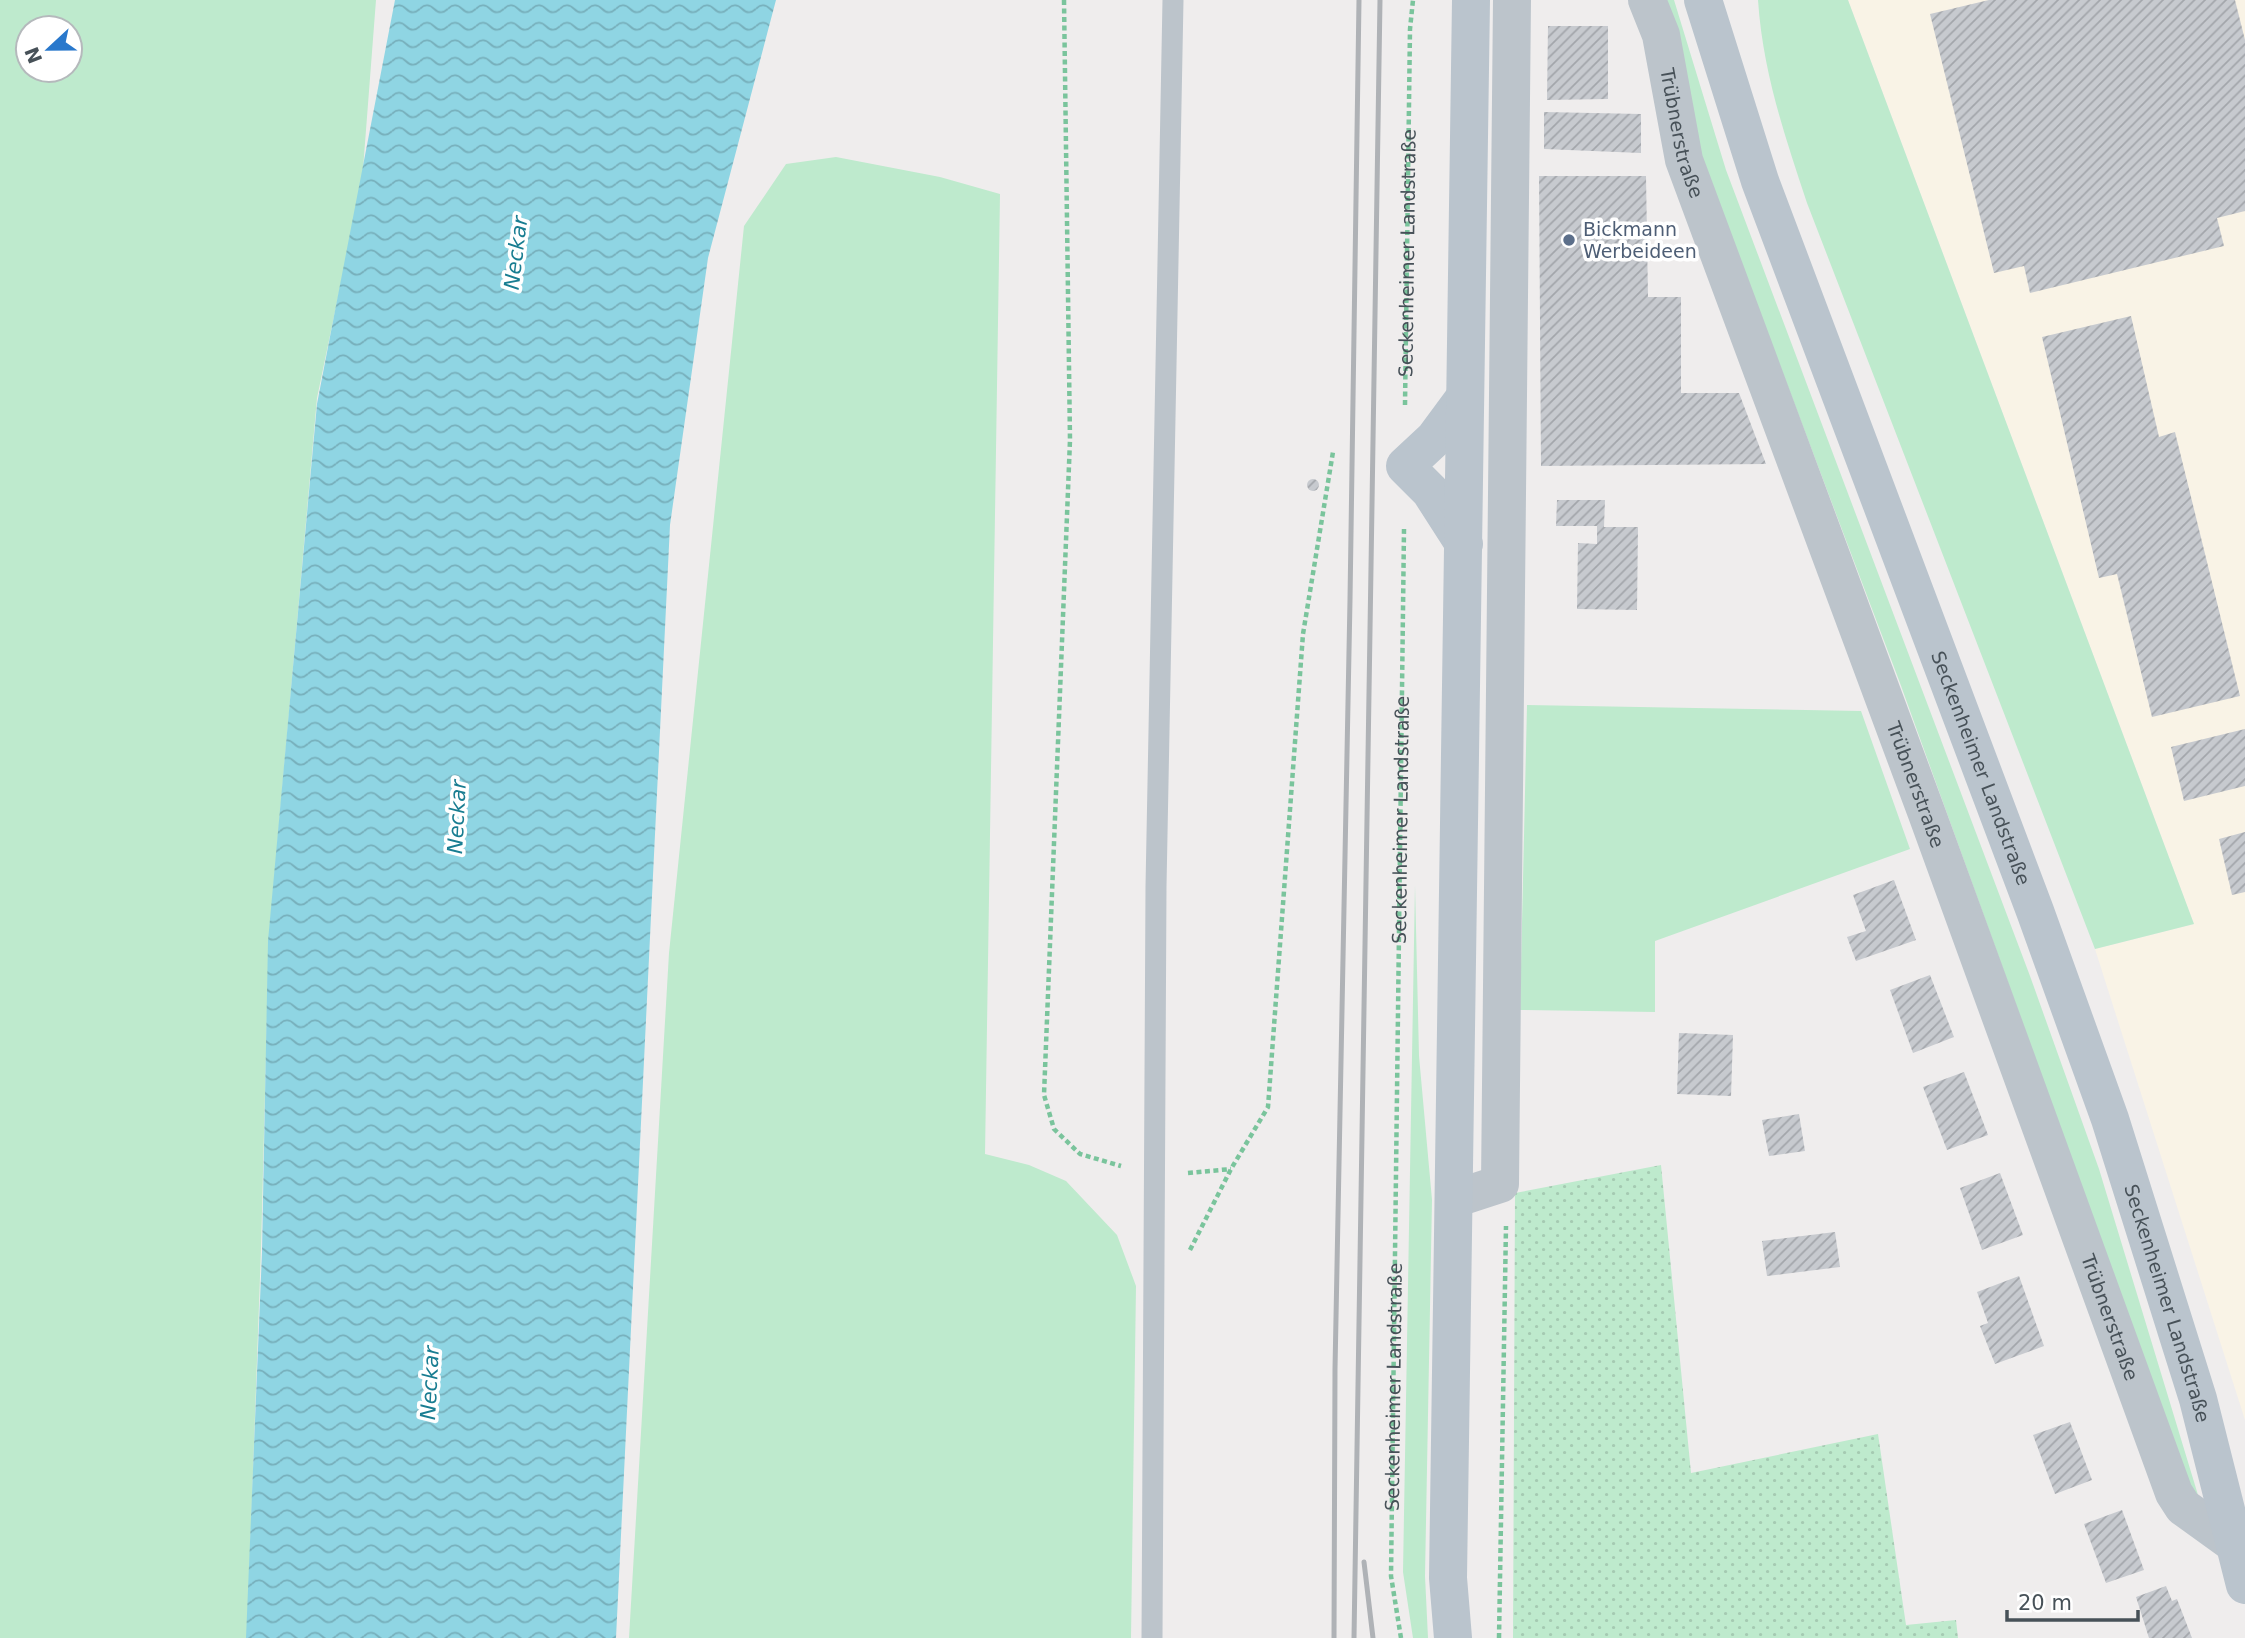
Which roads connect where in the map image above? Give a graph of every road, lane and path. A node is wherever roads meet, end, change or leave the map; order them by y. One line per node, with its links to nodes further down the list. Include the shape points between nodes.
1 (1064, 0): 13 (path, via 1070,440 1044,1095 1054,1129 1080,1154)
2 (1173, 0): 13 (lane)
3 (1413, 0): 10 (path, Seckenheimer Landstraße)
4 (1471, 0): 8 (main road)
5 (1512, 0): 14 (street)
6 (1647, 0): 17 (street, Trübnerstraße, via 1661,35 1684,160 2169,1480 2183,1507)
7 (1708, 6): 17 (main road, Seckenheimer Landstraße, via 1760,181 2110,1119 2198,1399)
8 (1465, 397): 10 (main road, via 1434,439); 11 (main road)
9 (1333, 452): 12 (path, via 1303,634 1268,1107)
10 (1405, 466): 11 (main road, via 1430,491); 20 (path, Seckenheimer Landstraße, via 1391,1576)
11 (1464, 544): 15 (main road)
12 (1230, 1169): 13 (path); 16 (path)
13 (1153, 1175): 19 (lane)
14 (1500, 1184): 15 (street); 22 (path, via 1506,1214)
15 (1454, 1199): 21 (main road, via 1448,1578)
16 (1189, 1251)
17 (2239, 1550): 18 (main road, Seckenheimer Landstraße)
18 (2245, 1585)
19 (1152, 1638)
20 (1401, 1638)
21 (1452, 1638)
22 (1499, 1638)

